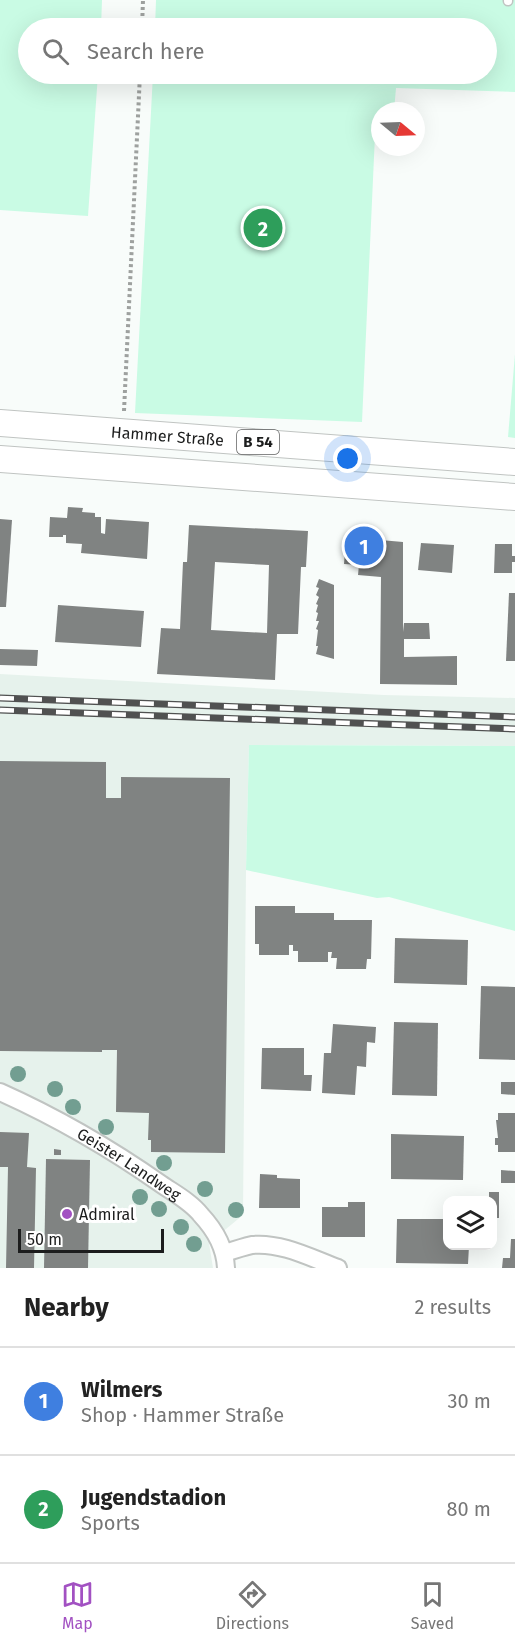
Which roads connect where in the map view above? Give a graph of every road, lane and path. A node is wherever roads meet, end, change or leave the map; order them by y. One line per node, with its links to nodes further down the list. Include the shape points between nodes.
1 (143, 0): 2 (path)
2 (142, 18)
3 (140, 84): 4 (path)
4 (124, 411)
5 (0, 423): 7 (main road, Hammer Straße / B 54)
6 (0, 459): 8 (main road, B 54)
7 (515, 462)
8 (515, 497)
9 (0, 1092): 10 (street, Geister Landweg, via 105,1148 182,1199 200,1213 218,1238)
10 (225, 1260): 11 (street, via 253,1245 288,1250)
11 (338, 1268)

